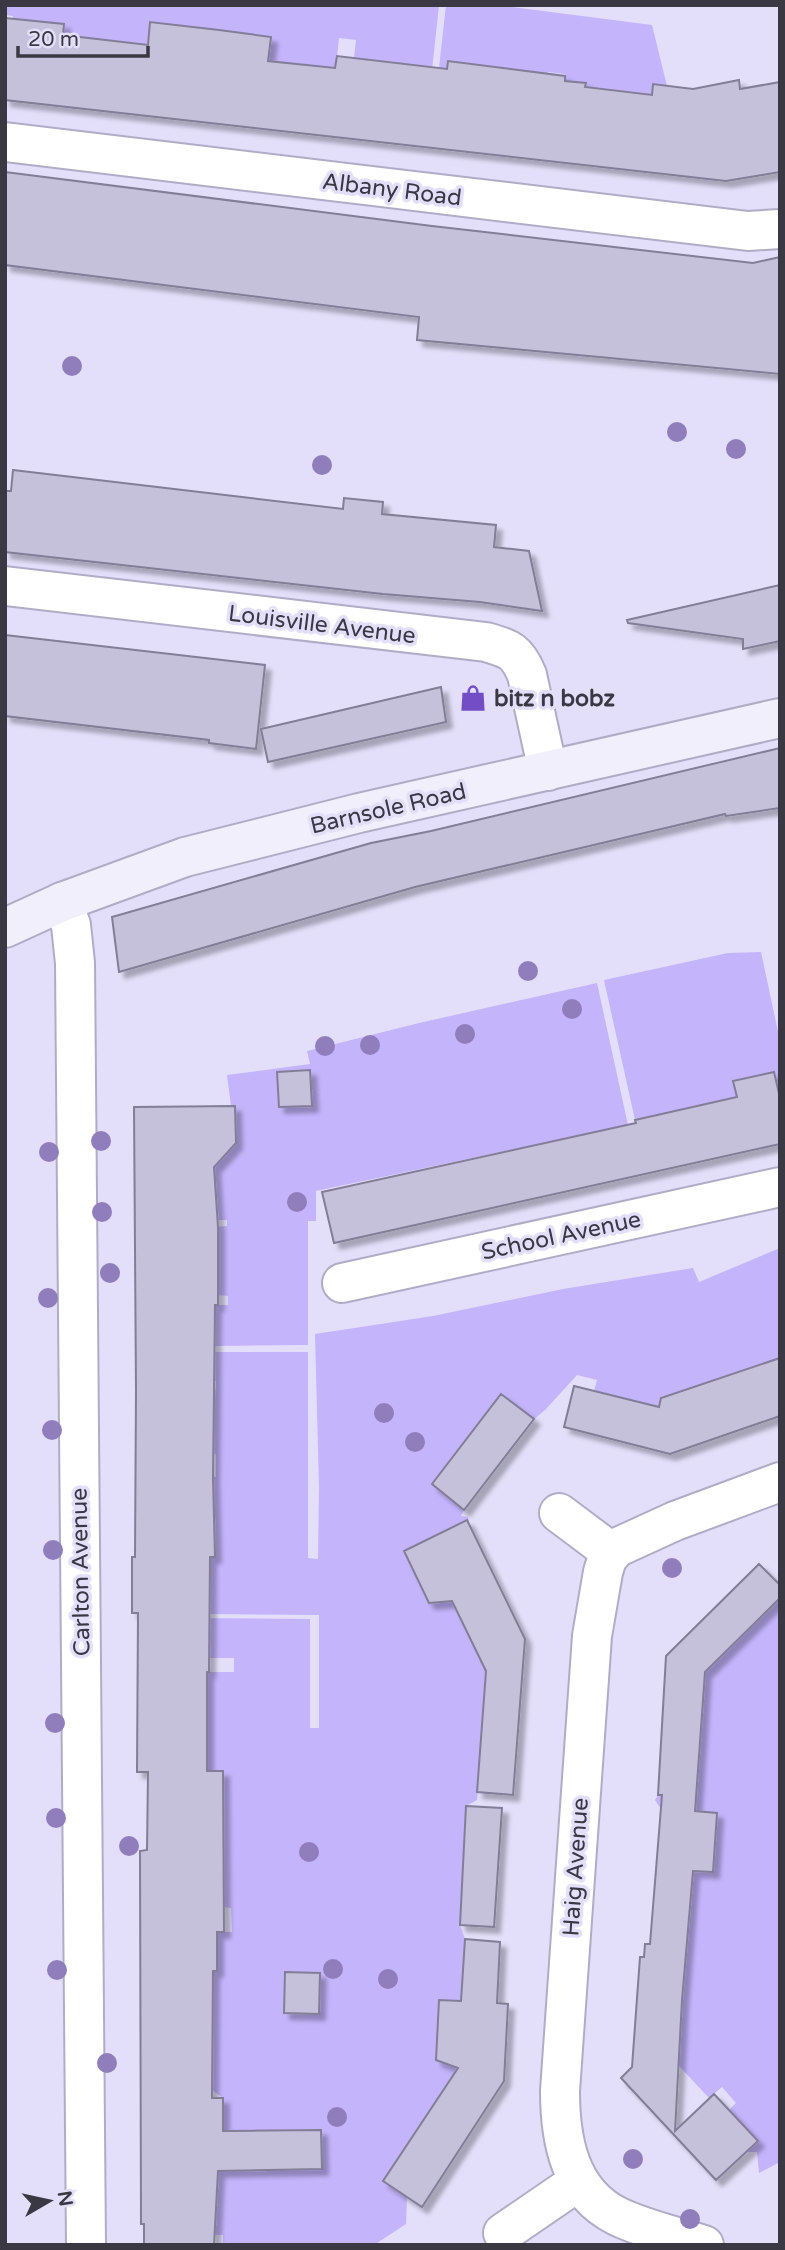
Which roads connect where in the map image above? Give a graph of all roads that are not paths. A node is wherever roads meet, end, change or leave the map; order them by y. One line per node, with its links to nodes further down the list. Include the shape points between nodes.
1 (5, 142): 2 (street, Albany Road, via 735,229)
2 (780, 229)
3 (5, 586): 5 (street, Louisville Avenue, via 486,642 509,649 521,660 527,675)
4 (780, 718): 5 (street, Barnsole Road)
5 (548, 771): 6 (street, Barnsole Road, via 185,857)
6 (62, 902): 7 (street, Barnsole Road); 15 (street, Carlton Avenue, via 71,925 75,963)
7 (5, 928)
8 (780, 1187): 9 (street, School Avenue)
9 (342, 1283)
10 (780, 1482): 12 (street, via 665,1525)
11 (559, 1513): 12 (street)
12 (611, 1552): 13 (street, Haig Avenue, via 592,1636 560,2091 562,2135)
13 (579, 2181): 14 (street); 16 (street, Haig Avenue, via 617,2216)
14 (503, 2233)
15 (86, 2245)
16 (704, 2245)

